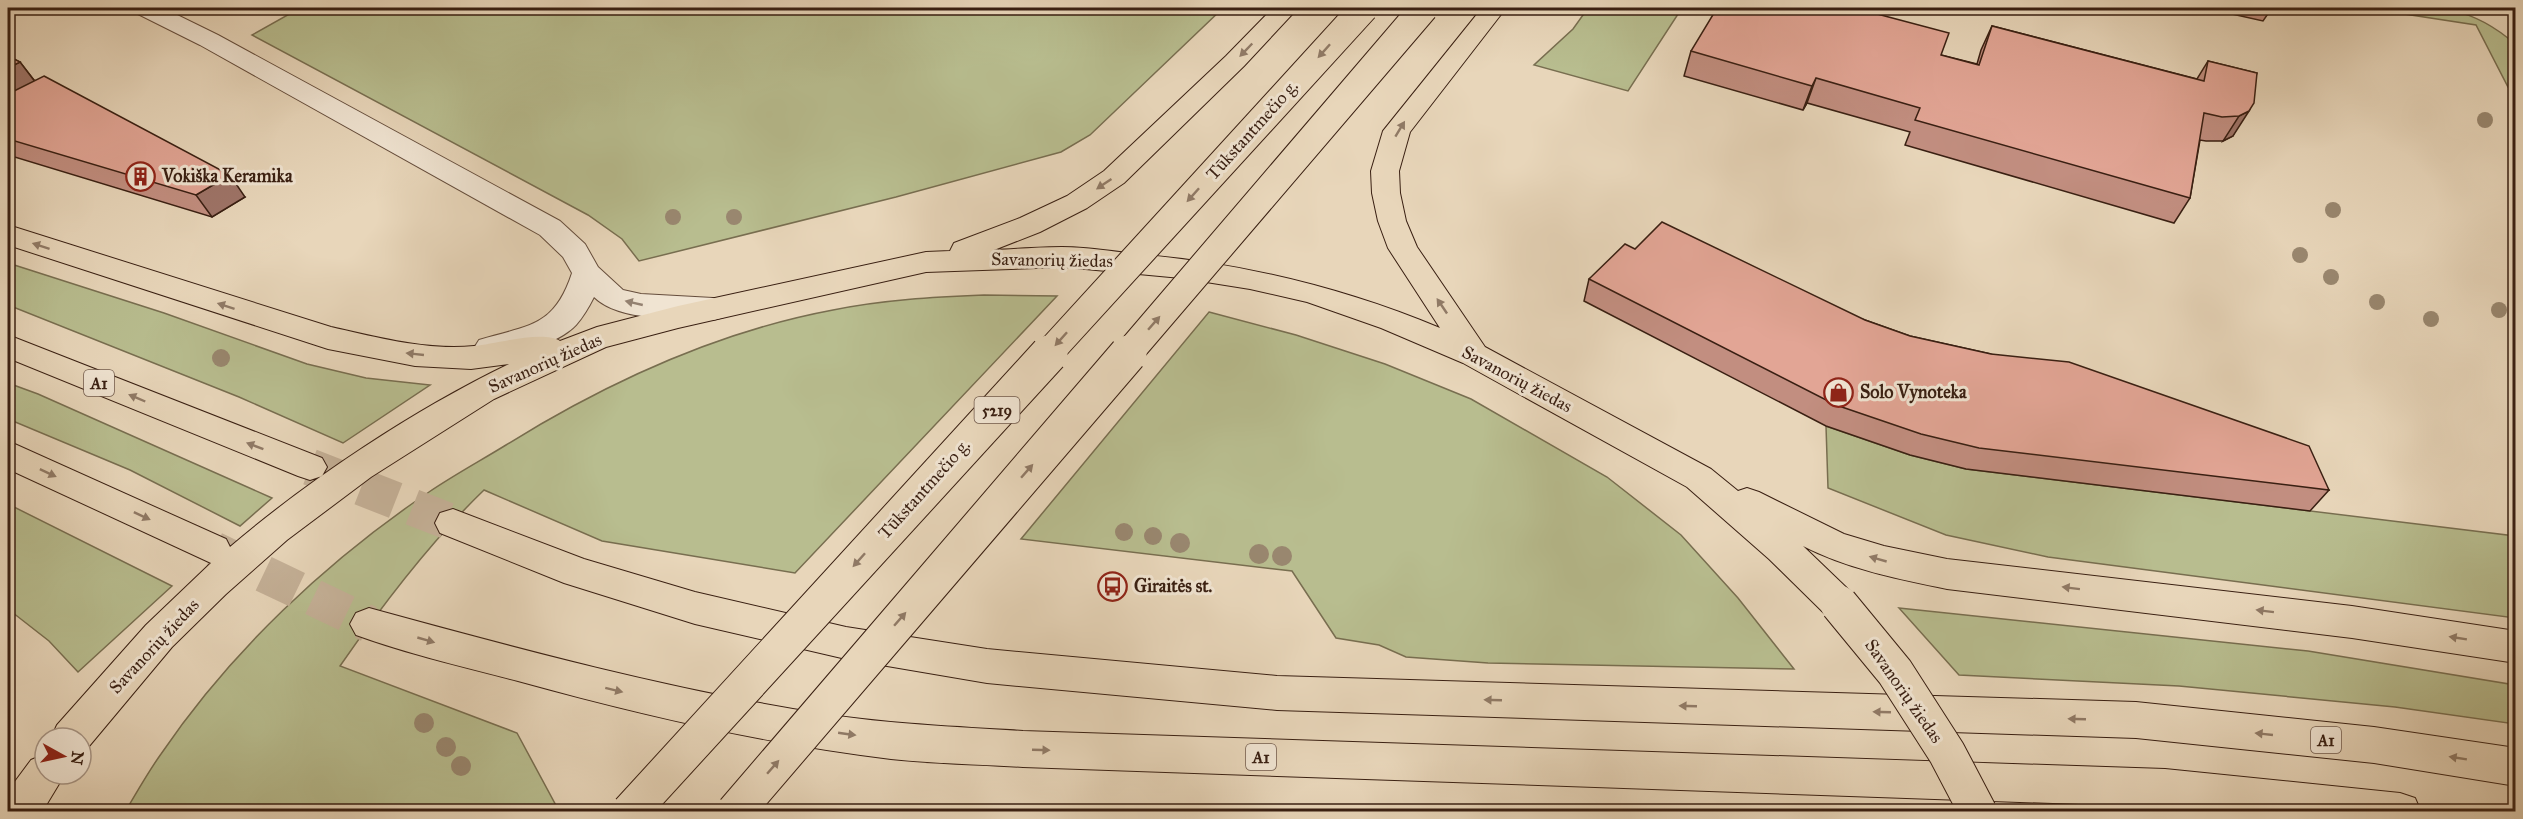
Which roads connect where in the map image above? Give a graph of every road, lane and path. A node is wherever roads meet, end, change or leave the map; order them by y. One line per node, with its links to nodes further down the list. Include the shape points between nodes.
1 (145, 8): 8 (street, via 550,228 575,251)
2 (1286, 8): 7 (highway, one-way to 7, via 1114,177 1077,202 1030,225)
3 (1364, 8): 25 (highway, Tūkstantmečio g. / 5219, one-way to 25, bridge)
4 (1424, 8): 26 (highway, one-way to 4, bridge)
5 (1494, 8): 12 (highway, one-way to 5, via 1403,248 1392,221 1385,171 1397,131)
6 (8, 236): 13 (highway, one-way to 6, via 383,350 328,338)
7 (926, 262): 9 (highway, Savanorių žiedas); 12 (highway, Savanorių žiedas, via 1064,257 1250,279 1312,293 1392,320)
8 (586, 273): 9 (street, one-way to 8, via 641,305 613,298); 13 (street, via 575,307 553,328 532,338)
9 (713, 309): 10 (highway, Savanorių žiedas)
10 (597, 338): 13 (highway, via 492,356); 21 (highway, Savanorių žiedas, via 482,391 358,468 274,530 159,636)
11 (8, 346): 15 (highway, A1, one-way to 11)
12 (1474, 355): 16 (highway, Savanorių žiedas)
13 (450, 357)
14 (8, 454): 18 (highway, one-way to 18)
15 (310, 467)
16 (1699, 478): 20 (highway, one-way to 16, via 2352,622 1947,574 1884,561 1833,545); 27 (highway, Savanorių žiedas, bridge, via 1839,604 1895,672 1947,753)
17 (453, 523): 22 (highway, A1, one-way to 17, via 2374,745 2136,720 1277,693 987,666 846,643 695,608 577,572)
18 (213, 549)
19 (369, 624): 28 (highway, A1, one-way to 28, via 648,698 893,741 1023,749 2165,788)
20 (2516, 647)
21 (81, 726)
22 (2516, 767)
23 (36, 786): 24 (highway)
24 (17, 812)
25 (630, 812)
26 (735, 812)
27 (1978, 812)
28 (2400, 812)

